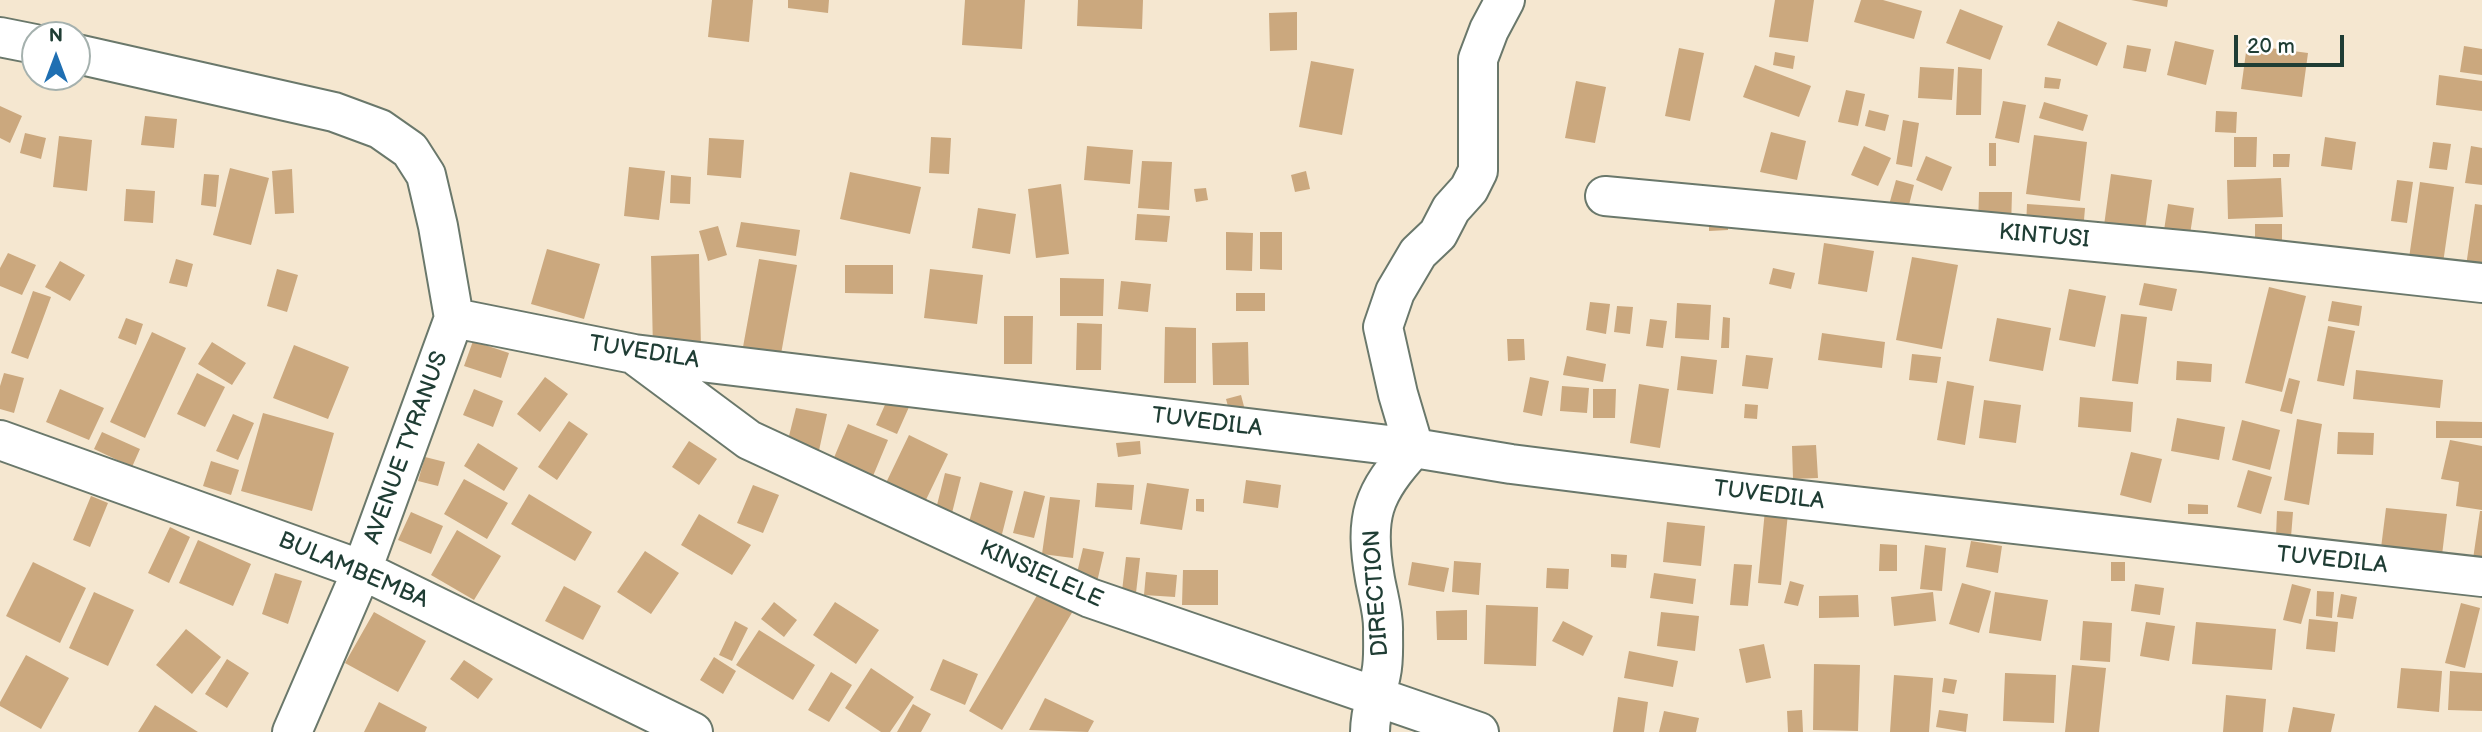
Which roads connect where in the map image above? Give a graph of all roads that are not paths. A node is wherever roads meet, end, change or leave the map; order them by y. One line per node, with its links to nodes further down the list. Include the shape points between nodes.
1 (1505, 0): 10 (street, via 1478,59 1478,171 1438,234 1418,253 1395,292 1384,327)
2 (0, 37): 3 (street)
3 (21, 41)
4 (91, 57): 7 (street, via 334,112 380,129 410,149 426,175)
5 (1605, 196): 6 (street, KINTUSI)
6 (2482, 283)
7 (454, 318): 8 (street, TUVEDILA); 11 (street, AVENUE TYRANUS)
8 (634, 354): 10 (street, TUVEDILA); 13 (street, KINSIELELE, via 749,440 1090,598)
9 (0, 440): 11 (street, BULAMBEMBA)
10 (1414, 448): 12 (street, TUVEDILA, via 1749,494); 13 (street, DIRECTION, via 1382,488 1369,537 1384,627)
11 (362, 570): 14 (street, AVENUE TYRANUS); 15 (street, BULAMBEMBA)
12 (2482, 577)
13 (1376, 695): 16 (street, DIRECTION); 17 (street, KINSIELELE)
14 (292, 732)
15 (693, 732)
16 (1370, 732)
17 (1479, 732)

